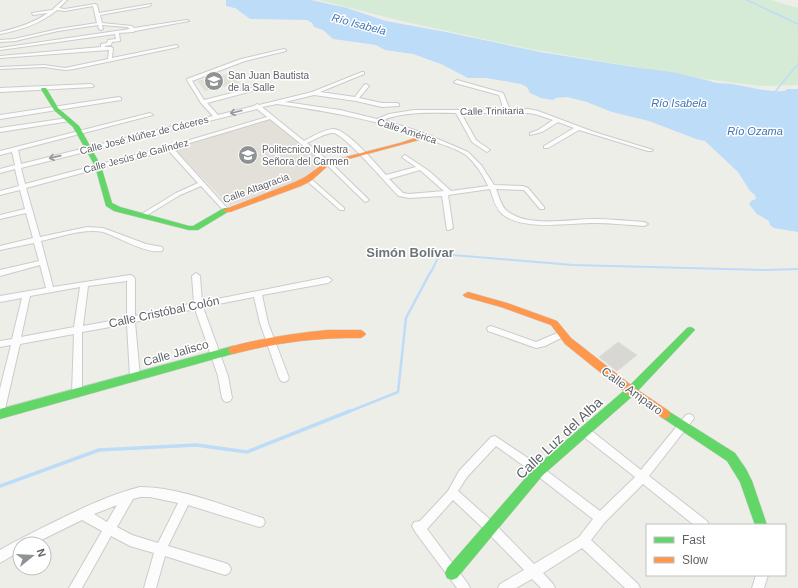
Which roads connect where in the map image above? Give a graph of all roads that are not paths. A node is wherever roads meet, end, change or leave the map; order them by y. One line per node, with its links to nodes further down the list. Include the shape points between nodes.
1 (65, 0): 3 (street)
2 (150, 5): 5 (street)
3 (55, 10): 4 (street); 5 (street, via 94,5); 8 (street, via 37,23)
4 (33, 14)
5 (98, 14): 7 (street)
6 (187, 22): 9 (street)
7 (99, 24): 9 (street, via 127,26); 12 (street); 13 (street)
8 (15, 30): 10 (street); 13 (street)
9 (133, 31): 11 (street)
10 (0, 33)
11 (117, 33): 12 (street); 17 (street, via 118,40 110,41)
12 (103, 35): 16 (street)
13 (15, 40): 14 (street); 16 (street)
14 (0, 41)
15 (176, 46): 21 (street)
16 (13, 47): 18 (street); 20 (street)
17 (102, 48): 20 (street); 21 (street, via 111,48)
18 (0, 49)
19 (284, 50): 33 (street, via 243,60 189,80)
20 (1, 58)
21 (110, 59): 22 (street, via 65,69 50,66)
22 (0, 68)
23 (362, 73): 30 (street, Calle José Núñez de Cáceres)
24 (457, 82): 38 (street, via 502,94)
25 (91, 86): 28 (street)
26 (366, 86): 32 (street)
27 (260, 88): 33 (street)
28 (44, 89): 29 (street); 37 (street, Calle Altagracia)
29 (0, 90)
30 (314, 92): 32 (street); 34 (street, Calle José Núñez de Cáceres)
31 (119, 99): 37 (street)
32 (356, 99): 35 (street, via 382,105)
33 (203, 102): 41 (street)
34 (277, 102): 36 (street, Calle José Núñez de Cáceres); 46 (street, Calle América, via 330,110)
35 (397, 105)
36 (257, 106): 41 (street, Calle José Núñez de Cáceres, one-way to 41); 42 (street)
37 (56, 109): 43 (street); 44 (street, Calle Altagracia)
38 (507, 110): 39 (street, Calle Trinitaria); 45 (street, Calle Trinitaria, via 536,112)
39 (458, 112): 46 (street, Calle Trinitaria, via 414,112); 57 (street, via 474,141)
40 (150, 115): 49 (street)
41 (216, 116): 56 (street, Calle José Núñez de Cáceres)
42 (271, 116): 52 (street); 53 (street, Calle Jesús de Galíndez)
43 (0, 117)
44 (68, 120): 48 (street); 49 (street, Calle Altagracia)
45 (558, 120): 47 (street, Calle Trinitaria); 51 (street)
46 (376, 121): 50 (street, Calle América)
47 (579, 128): 54 (street); 58 (street, Calle Trinitaria)
48 (0, 130)
49 (80, 133): 55 (street); 56 (street, Calle Altagracia)
50 (422, 134): 60 (street, Calle Altagracia, via 412,141); 71 (street, Calle América, via 468,155)
51 (532, 134)
52 (303, 143): 60 (street, via 331,132 338,132); 62 (street)
53 (169, 147): 64 (street, Calle Jesús de Galíndez); 69 (street)
54 (546, 147)
55 (15, 149): 59 (street); 63 (street)
56 (89, 150): 63 (street, Calle José Núñez de Cáceres, one-way to 63); 64 (street, Calle Altagracia)
57 (487, 150)
58 (650, 150)
59 (0, 153)
60 (362, 155): 62 (street, Calle Altagracia); 67 (street)
61 (405, 156): 65 (street)
62 (328, 163): 68 (street, Calle Altagracia); 74 (street)
63 (18, 166): 66 (street, Calle José Núñez de Cáceres); 70 (street)
64 (98, 166): 70 (street, Calle Jesús de Galíndez); 79 (street, Calle Altagracia, via 109,204 117,210)
65 (420, 168): 67 (street); 73 (street)
66 (0, 171)
67 (384, 178): 73 (street, via 401,195)
68 (308, 179): 76 (street); 78 (street, Calle Altagracia)
69 (202, 183): 78 (street); 79 (street)
70 (23, 187): 72 (street, Calle Jesús de Galíndez); 77 (street)
71 (492, 187): 73 (street); 75 (street, via 525,188); 81 (street, Calle América, via 504,212 516,217 538,222 608,221)
72 (0, 193)
73 (448, 193): 82 (street)
74 (366, 200)
75 (542, 208)
76 (342, 209)
77 (28, 210): 80 (street); 83 (street)
78 (226, 210): 79 (street, Calle Altagracia, via 192,228)
79 (142, 216)
80 (0, 217)
81 (644, 224)
82 (449, 228)
83 (37, 239): 84 (street); 85 (street, via 95,229 144,246); 86 (street)
84 (0, 248)
85 (158, 248)
86 (44, 262): 87 (street); 91 (street)
87 (0, 273)
88 (196, 276): 96 (street)
89 (328, 280): 92 (street, Calle Cristóbal Colón)
90 (84, 284): 91 (street); 97 (street, via 130,278); 99 (street)
91 (50, 289): 93 (street)
92 (257, 293): 96 (street, Calle Cristóbal Colón); 103 (street, via 264,324)
93 (27, 294): 95 (street); 104 (street)
94 (468, 295): 102 (street, Calle Amparo, via 554,323)
95 (0, 299)
96 (198, 305): 97 (street, Calle Cristóbal Colón); 106 (street)
97 (131, 320): 99 (street, Calle Cristóbal Colón); 107 (street)
98 (491, 328): 102 (street, via 536,345)
99 (78, 330): 104 (street, Calle Cristóbal Colón); 110 (street)
100 (690, 330): 109 (street, Calle Luz del Alba)
101 (361, 334): 103 (street, Calle Jalisco, via 336,332)
102 (562, 334): 109 (street, Calle Amparo)
103 (271, 340): 106 (street, Calle Jalisco); 108 (street)
104 (15, 342): 105 (street, Calle Cristóbal Colón); 112 (street)
105 (0, 344)
106 (216, 354): 107 (street, Calle Jalisco); 111 (street)
107 (135, 377): 110 (street, Calle Jalisco)
108 (284, 378)
109 (631, 391): 114 (street, Calle Amparo); 115 (street, Calle Luz del Alba)
110 (77, 393): 113 (street, Calle Jalisco)
111 (228, 398)
112 (0, 409)
113 (0, 414)
114 (685, 422): 117 (street); 125 (street, Calle Amparo, via 731,457 738,466 747,483)
115 (584, 431): 116 (street, Calle Luz del Alba); 117 (street)
116 (540, 471): 118 (street, via 496,440 463,474); 122 (street); 126 (street, Calle Luz del Alba)
117 (643, 476): 122 (street); 124 (street)
118 (453, 493): 126 (street); 135 (street, via 419,527)
119 (129, 495): 120 (street, via 150,492); 121 (street); 127 (street)
120 (184, 499): 123 (street); 131 (street)
121 (82, 514): 127 (street); 128 (street)
122 (601, 518): 129 (street)
123 (259, 522)
124 (702, 524)
125 (761, 524)
126 (490, 527): 134 (street); 135 (street, Calle Luz del Alba)
127 (110, 529): 131 (street, via 130,540); 137 (street)
128 (37, 536)
129 (582, 540): 134 (street); 142 (street)
130 (12, 549): 132 (street)
131 (161, 549): 133 (street); 138 (street)
132 (0, 557)
133 (225, 569)
134 (533, 572): 140 (street); 141 (street)
135 (452, 573): 139 (street)
136 (762, 576): 143 (street)
137 (75, 588)
138 (150, 588)
139 (464, 588)
140 (504, 588)
141 (549, 588)
142 (634, 588)
143 (758, 588)

